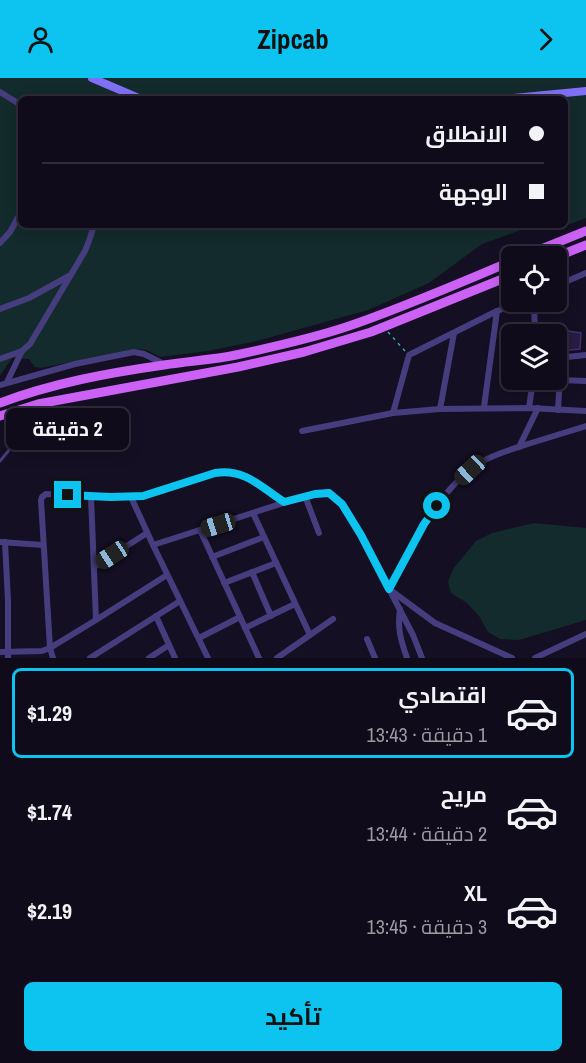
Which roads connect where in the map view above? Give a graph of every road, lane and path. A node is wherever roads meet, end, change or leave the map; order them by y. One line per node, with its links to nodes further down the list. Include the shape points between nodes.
1 (92, 78): 4 (street)
2 (586, 91): 5 (street)
3 (0, 92): 6 (street)
4 (134, 96)
5 (534, 96)
6 (18, 103)
7 (18, 217): 10 (street)
8 (93, 228): 16 (street, via 85,251)
9 (586, 231): 12 (main road)
10 (0, 243)
11 (586, 245): 13 (main road)
12 (549, 246)
13 (567, 253)
14 (501, 266): 24 (main road, via 347,327)
15 (586, 273): 17 (street)
16 (69, 276): 19 (street); 25 (street, via 30,344)
17 (567, 281)
18 (501, 282): 22 (main road)
19 (0, 309)
20 (501, 309): 21 (street)
21 (497, 311): 23 (street); 40 (street)
22 (384, 327): 26 (path); 28 (main road)
23 (454, 333): 26 (street); 43 (street)
24 (280, 345): 28 (main road); 31 (main road, via 233,356)
25 (22, 351): 30 (street); 34 (street)
26 (409, 355): 46 (street)
27 (586, 355): 29 (street)
28 (284, 357): 39 (main road)
29 (567, 357)
30 (0, 359)
31 (165, 364): 34 (street, via 134,352); 38 (main road, via 67,382)
32 (567, 380): 33 (street)
33 (586, 381)
34 (7, 382): 35 (street)
35 (0, 385)
36 (532, 390): 41 (street)
37 (559, 390): 44 (street)
38 (0, 403)
39 (38, 404): 47 (main road); 51 (lane, via 40,419 22,433)
40 (484, 407): 41 (street); 43 (street)
41 (529, 408): 42 (street)
42 (538, 408): 44 (street); 50 (street)
43 (440, 409): 46 (street)
44 (558, 410): 45 (street)
45 (586, 411)
46 (393, 413): 49 (street)
47 (0, 416)
48 (586, 426): 50 (street)
49 (302, 431)
50 (519, 447): 71 (street, via 480,463 447,494 424,524)
51 (0, 461)
52 (305, 496): 55 (street); 59 (street); 71 (street, via 329,493 342,504)
53 (91, 497): 54 (street); 63 (street, via 42,497); 67 (street)
54 (131, 497): 55 (street, via 215,473 232,472); 58 (street)
55 (284, 502): 56 (street)
56 (253, 513): 57 (street); 60 (street)
57 (200, 530): 62 (street); 64 (street)
58 (147, 533): 62 (street); 67 (street)
59 (319, 533)
60 (264, 537): 64 (street); 66 (street)
61 (2, 542): 63 (street); 65 (street)
62 (153, 545): 69 (street)
63 (43, 546): 88 (street)
64 (212, 556): 70 (street)
65 (3, 562): 72 (street)
66 (276, 563): 68 (street); 75 (street)
67 (94, 567): 81 (street)
68 (252, 572): 70 (street); 78 (street)
69 (167, 574): 73 (street); 81 (street)
70 (224, 583): 79 (street)
71 (389, 589): 76 (street); 101 (street, via 435,623)
72 (8, 601): 74 (street); 90 (street)
73 (180, 601): 77 (street); 85 (street)
74 (0, 603)
75 (295, 604): 78 (street); 84 (street)
76 (400, 609): 99 (street, via 398,632); 100 (street)
77 (156, 616): 87 (street); 92 (street)
78 (271, 616): 82 (street)
79 (240, 617): 82 (street); 85 (street)
80 (333, 619): 84 (street)
81 (96, 620): 88 (street)
82 (245, 628): 96 (street)
83 (586, 634): 102 (street)
84 (310, 635): 97 (street)
85 (199, 638): 95 (street)
86 (367, 639): 98 (street)
87 (169, 645): 93 (street); 94 (street)
88 (50, 648): 90 (street); 91 (street)
89 (0, 652): 90 (street)
90 (8, 655)
91 (53, 658)
92 (90, 658)
93 (149, 658)
94 (175, 658)
95 (208, 658)
96 (259, 658)
97 (277, 658)
98 (375, 658)
99 (407, 658)
100 (423, 658)
101 (512, 658)
102 (534, 658)

